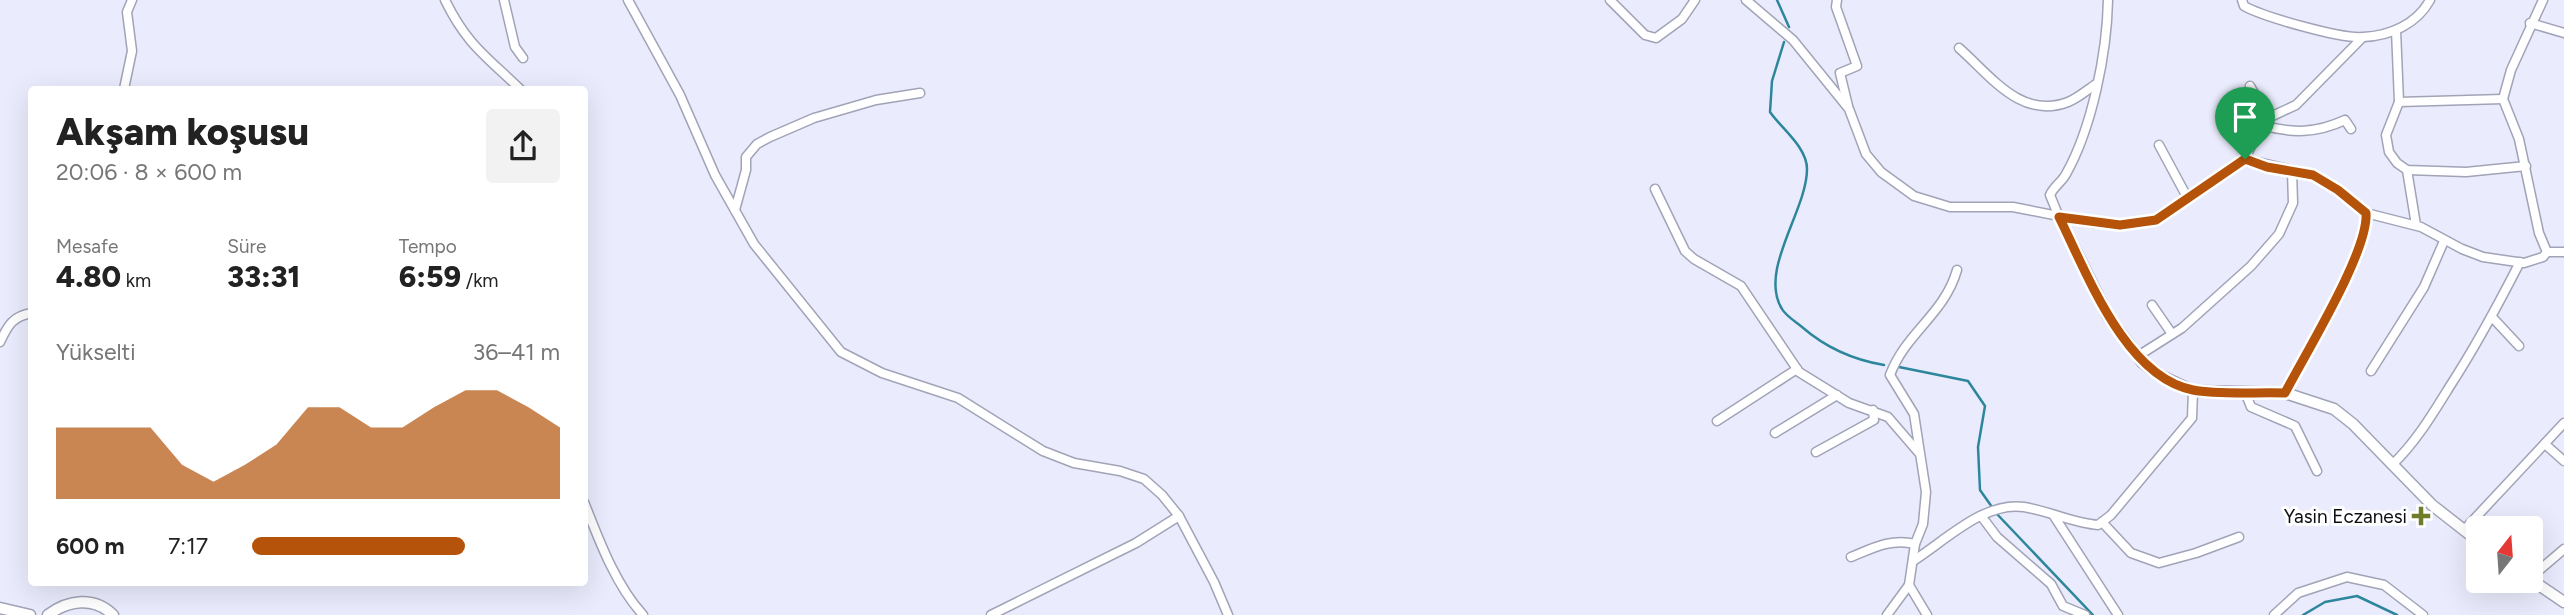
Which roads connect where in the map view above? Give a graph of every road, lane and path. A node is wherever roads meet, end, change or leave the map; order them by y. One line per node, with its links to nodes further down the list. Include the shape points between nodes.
1 (132, 0): 20 (street, via 127,12 132,51)
2 (445, 0): 21 (street, via 478,52)
3 (504, 0): 18 (street, via 512,37)
4 (628, 0): 36 (street)
5 (1610, 0): 6 (street, via 1645,35 1656,38 1682,19)
6 (1695, 0)
7 (1746, 0): 26 (street, via 1793,40)
8 (1837, 0): 26 (street, via 1857,66 1840,73)
9 (2108, 0): 19 (street, via 2108,32)
10 (2242, 0): 16 (street, via 2251,10 2283,21)
11 (2430, 0): 14 (street, via 2416,20)
12 (2543, 0): 13 (street)
13 (2530, 23): 15 (street); 24 (street)
14 (2396, 30): 16 (street); 25 (street)
15 (2564, 33)
16 (2362, 38): 27 (street, via 2296,105)
17 (1959, 48): 19 (street, via 2016,99 2033,106 2069,102)
18 (523, 58)
19 (2096, 84): 38 (street, via 2085,130 2065,177 2050,195)
20 (125, 86)
21 (517, 86)
22 (2250, 86): 27 (street)
23 (920, 93): 36 (street, via 814,118 763,140 746,157)
24 (2503, 99): 25 (street); 31 (street)
25 (2399, 102): 32 (street, via 2386,135 2389,152)
26 (1849, 109): 38 (street, via 1866,154 1914,197 1950,206 2013,207)
27 (2265, 122): 28 (street, via 2293,132 2321,131 2345,120); 30 (street)
28 (2351, 129)
29 (2159, 145): 35 (street)
30 (2245, 159): 33 (street); 35 (street)
31 (2526, 166): 32 (street, via 2466,172); 41 (street)
32 (2407, 170): 39 (street)
33 (2292, 171): 37 (street, via 2323,179); 48 (street, via 2293,203 2279,234 2251,266)
34 (1655, 189): 52 (street, via 1685,251 1741,286)
35 (2187, 197): 38 (street, via 2156,220 2120,225)
36 (735, 210): 70 (street, via 754,244 841,352 883,373 958,398 1043,451 1144,479)
37 (2366, 213): 39 (street); 56 (street, via 2367,227 2354,262)
38 (2059, 217): 51 (street, via 2108,316)
39 (2416, 225): 40 (street)
40 (2444, 241): 43 (street, via 2483,257); 53 (street, via 2424,287)
41 (2547, 252): 42 (street); 43 (street)
42 (2564, 252)
43 (2520, 262): 47 (street)
44 (1957, 270): 64 (street, via 1944,302 1897,356 1891,374 1914,414)
45 (2152, 306): 48 (street)
46 (28, 314): 49 (street, via 9,323)
47 (2492, 317): 50 (street); 66 (street, via 2413,444)
48 (2172, 334): 51 (street)
49 (0, 342)
50 (2519, 346)
51 (2138, 356): 54 (street, via 2159,375)
52 (1797, 369): 57 (street); 59 (street)
53 (2371, 371)
54 (2193, 390): 55 (street); 72 (street, via 2192,418)
55 (2245, 392): 56 (street); 67 (street, via 2250,407 2295,426)
56 (2285, 393): 66 (street, via 2334,410)
57 (1837, 395): 58 (street); 61 (street)
58 (1873, 410): 63 (street, via 1874,420); 64 (street, via 1896,424)
59 (1717, 421)
60 (2564, 423): 62 (street)
61 (1775, 433)
62 (2546, 445): 65 (street); 73 (street)
63 (1816, 452)
64 (1919, 453): 75 (street, via 1926,492 1923,524)
65 (2564, 461)
66 (2392, 465): 73 (street)
67 (2317, 471)
68 (588, 511): 88 (street, via 631,603)
69 (1985, 515): 71 (street, via 2011,506); 78 (street); 93 (street, via 1997,537 2050,584 2063,606)
70 (1179, 516): 89 (street, via 1136,543); 90 (street)
71 (2054, 516): 72 (street, via 2086,524); 94 (street)
72 (2102, 522): 74 (street, via 2131,553 2159,563)
73 (2464, 530)
74 (2239, 537)
75 (1915, 544): 77 (street, via 1891,542); 78 (street)
76 (2564, 549): 79 (street)
77 (1851, 557)
78 (1913, 561): 80 (street)
79 (2543, 568)
80 (1909, 585): 91 (street); 92 (street)
81 (2543, 588): 82 (street)
82 (2564, 602)
83 (0, 608): 84 (street)
84 (30, 615)
85 (38, 615): 86 (street)
86 (48, 615): 87 (street, via 77,601 93,603)
87 (113, 615)
88 (643, 615)
89 (991, 615)
90 (1228, 615)
91 (1887, 615)
92 (1927, 615)
93 (2085, 615)
94 (2118, 615)
95 (2274, 615): 96 (street, via 2298,593 2347,578 2384,585)
96 (2423, 615)

